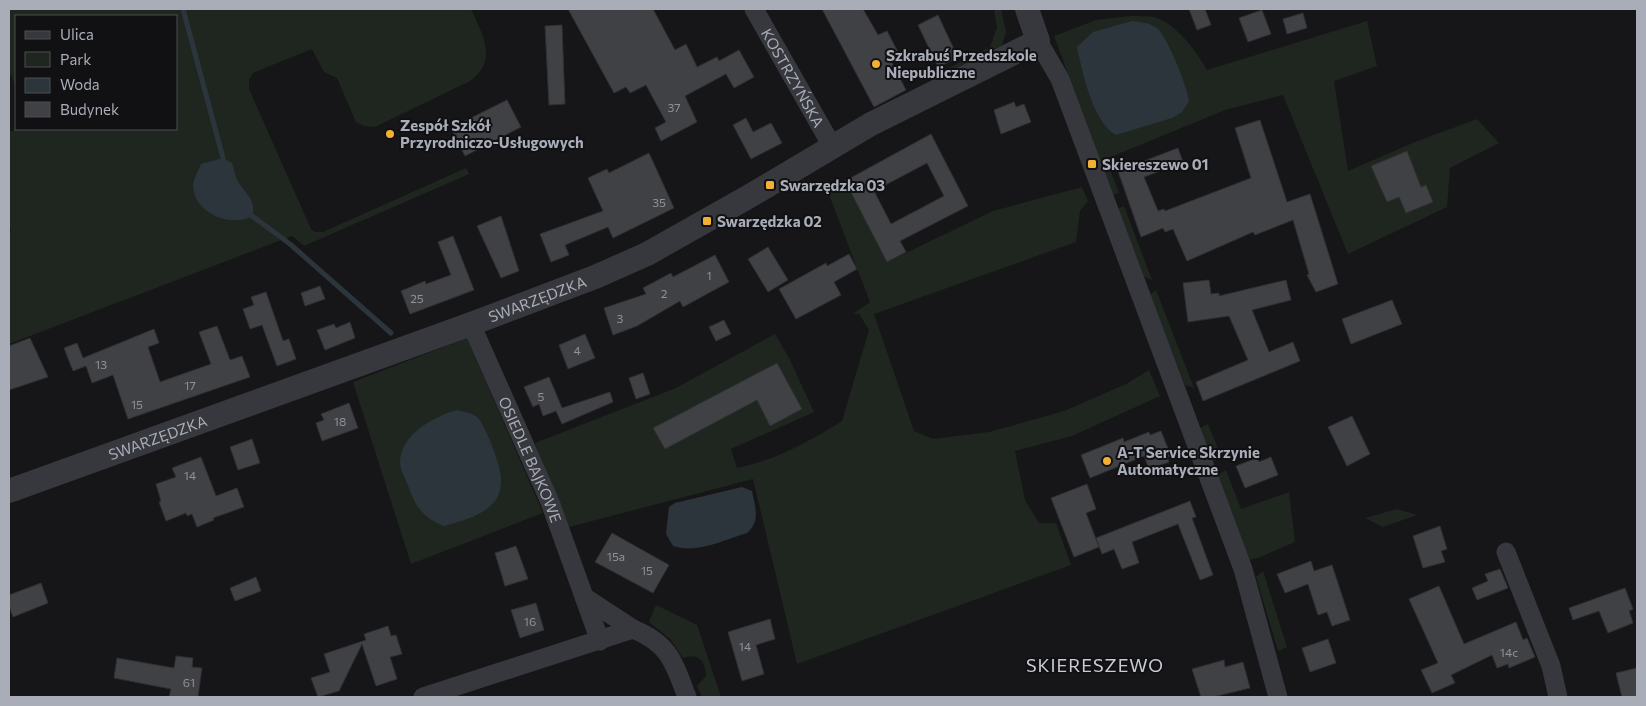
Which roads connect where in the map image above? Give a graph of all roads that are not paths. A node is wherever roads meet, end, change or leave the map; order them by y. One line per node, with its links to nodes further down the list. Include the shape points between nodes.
1 (754, 9): 4 (street, KOSTRZYŃSKA)
2 (1027, 9): 3 (street)
3 (1038, 41): 4 (street, SWARZĘDZKA); 14 (street, via 1060,79 1243,569)
4 (832, 146): 5 (street, SWARZĘDZKA, via 647,254)
5 (471, 324): 6 (street, SWARZĘDZKA); 8 (street, OSIEDLE BAJKOWE, via 550,502)
6 (9, 491)
7 (1506, 552): 11 (street, via 1551,666)
8 (584, 597): 9 (street); 10 (street, OSIEDLE BAJKOWE)
9 (634, 629): 10 (street); 13 (street, via 660,643 669,654)
10 (600, 641): 12 (street)
11 (1555, 696)
12 (423, 697)
13 (686, 697)
14 (1278, 697)

